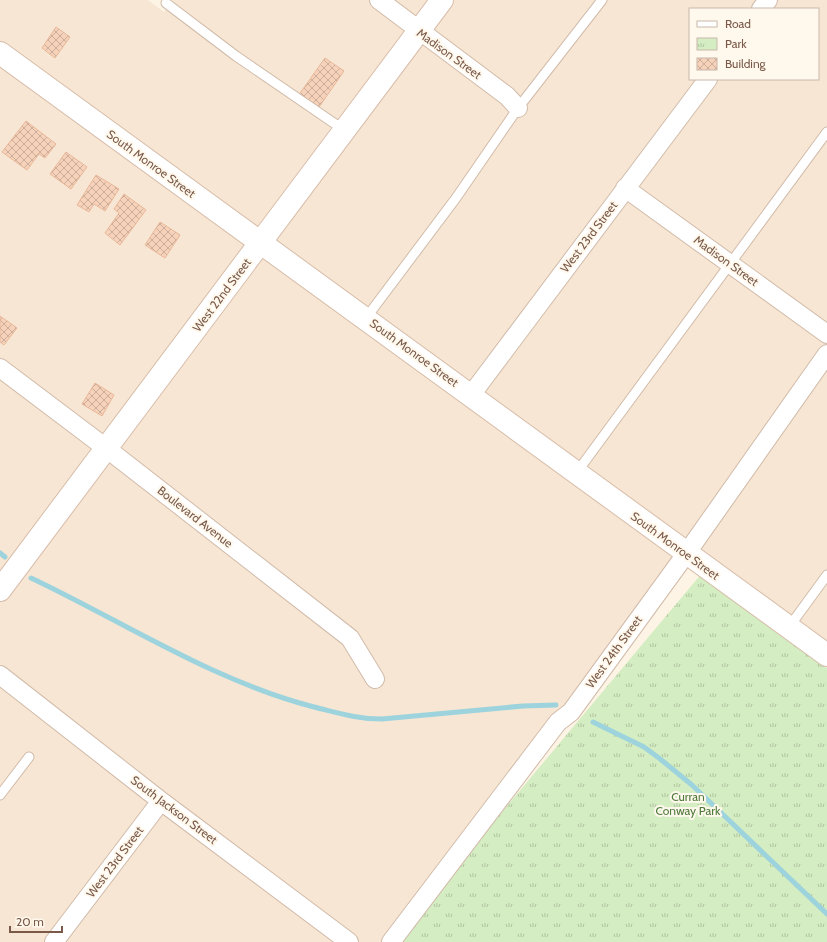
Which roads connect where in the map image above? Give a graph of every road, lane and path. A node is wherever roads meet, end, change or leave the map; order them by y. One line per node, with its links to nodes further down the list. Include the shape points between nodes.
1 (379, 0): 7 (street, Madison Street)
2 (442, 0): 7 (street, West 22nd Street)
3 (602, 0): 10 (lane)
4 (768, 0): 6 (street)
5 (166, 3): 11 (lane, via 236,56)
6 (762, 8)
7 (418, 31): 10 (street, Madison Street, via 507,96); 11 (street, West 22nd Street)
8 (0, 53): 14 (street, South Monroe Street)
9 (707, 80): 13 (street, West 23rd Street)
10 (518, 108): 16 (lane, via 456,198)
11 (344, 131): 14 (street, West 22nd Street)
12 (827, 132): 15 (lane)
13 (625, 188): 15 (street, Madison Street); 20 (street, West 23rd Street)
14 (261, 244): 16 (street, South Monroe Street); 21 (street, West 22nd Street)
15 (730, 264): 17 (street, Madison Street); 22 (lane)
16 (366, 318): 20 (street, South Monroe Street)
17 (827, 334)
18 (827, 354): 23 (street, West 24th Street)
19 (0, 368): 21 (street, Boulevard Avenue)
20 (471, 395): 22 (street, South Monroe Street)
21 (106, 448): 25 (street, West 22nd Street); 29 (street, Boulevard Avenue, via 350,638)
22 (576, 474): 23 (street, South Monroe Street)
23 (686, 554): 26 (street, South Monroe Street); 35 (street, West 24th Street, via 571,712 554,728)
24 (827, 575): 26 (lane)
25 (0, 590)
26 (789, 627): 27 (street, South Monroe Street)
27 (827, 655)
28 (0, 675): 32 (street, South Jackson Street)
29 (376, 679)
30 (29, 757): 31 (lane)
31 (0, 795)
32 (161, 801): 33 (street, West 23rd Street); 34 (street, South Jackson Street)
33 (54, 942)
34 (349, 942)
35 (391, 942)

